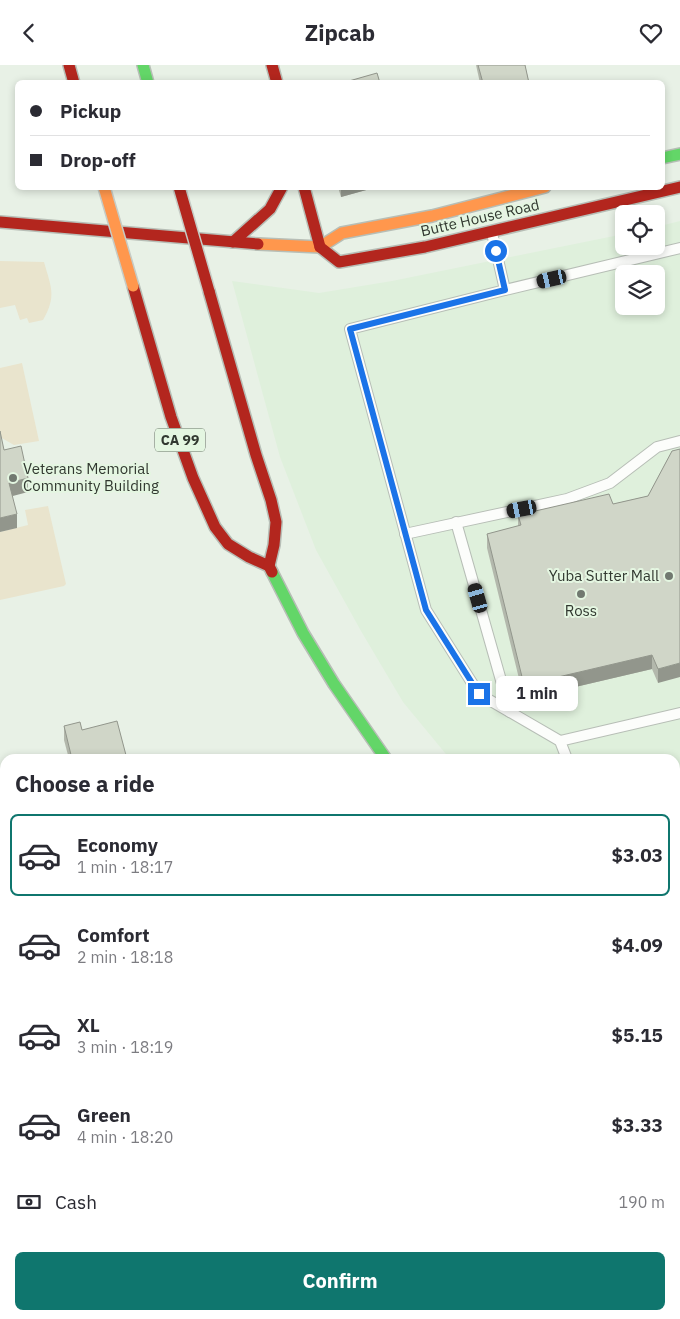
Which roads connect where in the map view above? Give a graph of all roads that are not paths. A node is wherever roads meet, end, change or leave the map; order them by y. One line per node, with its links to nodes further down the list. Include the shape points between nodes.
1 (69, 65): 4 (main road)
2 (143, 65): 5 (main road)
3 (272, 65): 6 (main road)
4 (73, 80)
5 (147, 80)
6 (276, 80)
7 (680, 154): 8 (main road)
8 (665, 157)
9 (680, 187): 16 (main road, Butte House Road)
10 (105, 190): 24 (main road, CA 99, bridge, via 171,417 214,527 228,544)
11 (180, 190): 24 (main road, bridge, via 256,455 272,500 276,522)
12 (280, 190): 17 (main road, via 270,209)
13 (305, 190): 18 (main road)
14 (533, 190): 18 (main road, Butte House Road, via 432,216 342,233)
15 (0, 222): 17 (main road)
16 (491, 231): 18 (main road, Butte House Road, via 339,262); 20 (lane)
17 (233, 242): 18 (main road)
18 (320, 247)
19 (680, 247): 20 (lane)
20 (505, 290): 23 (lane, via 350,329)
21 (680, 441): 22 (lane, via 656,447 610,483 584,493)
22 (456, 522): 23 (lane); 25 (lane)
23 (405, 534): 25 (lane, via 426,610 479,694)
24 (269, 566): 28 (main road, via 303,633)
25 (510, 712): 27 (lane)
26 (680, 713): 27 (lane)
27 (560, 741): 29 (lane)
28 (383, 754)
29 (565, 754)

